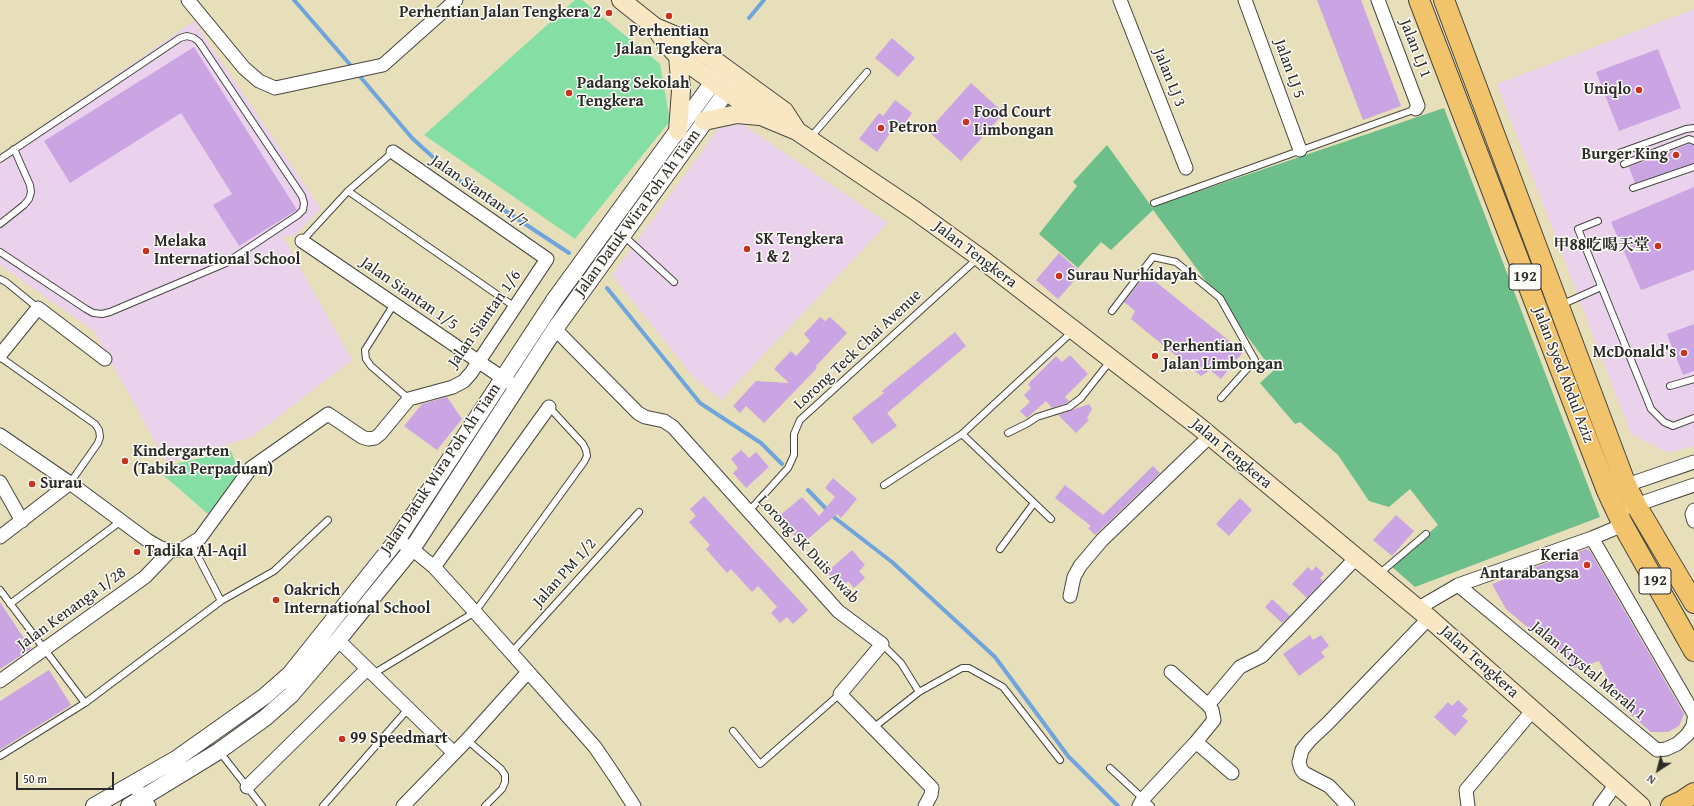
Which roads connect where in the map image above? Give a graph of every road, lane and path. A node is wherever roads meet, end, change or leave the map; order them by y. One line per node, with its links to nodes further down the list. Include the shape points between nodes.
1 (188, 0): 2 (street, via 244,68 259,82 275,88 383,65)
2 (456, 0)
3 (621, 0): 9 (main road, Jalan Tengkera)
4 (1120, 0): 27 (street, Jalan LJ 3)
5 (1246, 0): 21 (street, Jalan LJ 5)
6 (1378, 0): 13 (street, Jalan LJ 1, via 1418,106)
7 (1419, 0): 70 (main road, Jalan Syed Abdul Aziz / 192)
8 (1444, 0): 42 (main road, Jalan Syed Abdul Aziz / 192)
9 (655, 27): 10 (main road, Jalan Tengkera); 12 (main road, Jalan Tengkera, via 688,41)
10 (678, 56): 12 (main road, Jalan Tengkera); 17 (main road, via 681,91)
11 (867, 72): 18 (lane)
12 (725, 79): 14 (main road, Jalan Tengkera); 15 (street, Jalan Datuk Wira Poh Ah Tiam); 17 (street, Jalan Datuk Wira Poh Ah Tiam); 18 (main road, Jalan Tengkera, via 784,112)
13 (1416, 109): 21 (lane)
14 (761, 116): 15 (main road, via 736,114); 18 (main road, Jalan Tengkera)
15 (704, 121): 33 (street, Jalan Datuk Wira Poh Ah Tiam)
16 (1694, 128): 23 (lane)
17 (678, 131): 52 (street, Jalan Datuk Wira Poh Ah Tiam, via 554,298)
18 (803, 135): 36 (main road, Jalan Tengkera)
19 (1694, 141): 25 (lane, via 1689,139)
20 (14, 149): 24 (lane); 32 (lane, via 30,184 31,192 24,205); 35 (lane, via 180,38 187,36 199,42 302,196 304,203 303,210 298,215 226,263 102,314 86,309)
21 (1300, 150): 30 (lane)
22 (393, 152): 29 (lane); 37 (street, Jalan Siantan 1/7)
23 (1619, 153)
24 (0, 160)
25 (1624, 164)
26 (1694, 167): 28 (lane)
27 (1186, 168)
28 (1633, 188)
29 (348, 191): 34 (lane); 43 (lane)
30 (1154, 202)
31 (1598, 221): 40 (lane, via 1578,230)
32 (0, 224)
33 (622, 234): 39 (lane); 46 (street, Jalan Datuk Wira Poh Ah Tiam)
34 (302, 241): 41 (street, Jalan Siantan 1/5)
35 (0, 252)
36 (979, 257): 47 (main road, Jalan Tengkera); 74 (lane, Lorong Teck Chai Avenue, via 800,420 794,434 794,455 788,468)
37 (547, 259): 43 (street, Jalan Siantan 1/6)
38 (0, 279): 44 (lane)
39 (674, 282)
40 (1602, 287): 42 (lane); 59 (lane, via 1651,409 1664,422 1673,426)
41 (394, 304): 51 (street, Jalan Siantan 1/5); 57 (lane, via 365,350 366,359 370,366)
42 (1559, 305): 69 (main road, Jalan Syed Abdul Aziz / 192)
43 (515, 307): 51 (street, Jalan Siantan 1/6)
44 (38, 308): 48 (street); 49 (street)
45 (1112, 312): 56 (lane, via 1153,257 1176,262 1220,298 1255,360)
46 (555, 329): 55 (street, Jalan Datuk Wira Poh Ah Tiam); 74 (street, Lorong SK Duis Awab, via 638,413 664,421 673,427)
47 (1074, 330): 50 (main road, Jalan Tengkera); 61 (lane)
48 (0, 356): 66 (lane, via 95,424 99,430 98,443)
49 (104, 359)
50 (1112, 359): 60 (lane, via 1081,398 1069,406 1037,417 1028,424); 63 (main road, Jalan Tengkera)
51 (478, 362): 52 (street, Jalan Siantan 1/5); 57 (street, Jalan Siantan 1/6, via 464,381 453,387)
52 (502, 378): 55 (street, Jalan Siantan 1/5); 85 (street, Jalan Datuk Wira Poh Ah Tiam)
53 (1694, 379): 54 (lane)
54 (1670, 386)
55 (516, 387): 87 (street, Jalan Datuk Wira Poh Ah Tiam)
56 (1222, 398)
57 (408, 399): 86 (street, via 375,438 362,437 328,414 260,461 245,476 208,529)
58 (548, 407): 91 (street); 99 (lane, via 583,444 587,456)
59 (1694, 418)
60 (1008, 432)
61 (962, 434): 68 (lane); 71 (lane)
62 (0, 435): 66 (street)
63 (1210, 436): 90 (main road, Jalan Tengkera); 95 (street, via 1102,540 1080,566 1074,577)
64 (1694, 462): 69 (street)
65 (0, 482): 80 (street)
66 (70, 483): 78 (street); 80 (street)
67 (1694, 484): 72 (street)
68 (884, 485)
69 (1626, 485): 70 (street); 72 (main road, Jalan Syed Abdul Aziz / 192)
70 (1607, 492): 76 (main road, Jalan Syed Abdul Aziz / 192)
71 (1034, 503): 77 (lane); 88 (lane)
72 (1636, 505): 76 (street); 97 (main road, Jalan Syed Abdul Aziz / 192)
73 (1694, 510): 81 (street)
74 (749, 511): 102 (street, Lorong SK Duis Awab, via 838,611)
75 (639, 512): 105 (lane, Jalan PM 1/2)
76 (1620, 518): 84 (street); 104 (main road, Jalan Syed Abdul Aziz / 192)
77 (1051, 519)
78 (122, 520): 89 (street, via 146,540); 98 (lane)
79 (328, 520): 96 (lane, via 274,571)
80 (22, 521): 83 (street)
81 (1694, 521)
82 (1426, 534): 92 (lane)
83 (0, 537)
84 (1592, 538): 93 (street); 116 (street)
85 (397, 540): 87 (street); 128 (street, Jalan Datuk Wira Poh Ah Tiam, via 276,688 176,759)
86 (192, 545): 89 (street); 96 (lane)
87 (412, 549): 91 (street); 101 (street, Jalan Datuk Wira Poh Ah Tiam)
88 (1000, 549)
89 (170, 551): 103 (street, Jalan Kenanga 1/28, via 145,577)
90 (1356, 558): 92 (main road, Jalan Tengkera); 113 (street, via 1262,656 1240,667)
91 (434, 567): 99 (street)
92 (1377, 575): 100 (main road, Jalan Tengkera)
93 (1458, 585): 100 (street); 117 (street, Jalan Krystal Merah 1, via 1657,750 1677,744 1687,735)
94 (0, 590): 98 (lane)
95 (1070, 596)
96 (221, 602): 112 (lane)
97 (1694, 603)
98 (10, 604): 103 (lane)
99 (475, 612): 105 (street); 106 (lane)
100 (1423, 613): 115 (main road, Jalan Tengkera); 142 (street, via 1333,718 1302,750 1299,762 1304,773 1329,786)
101 (338, 640): 106 (street); 122 (street, Jalan Datuk Wira Poh Ah Tiam, via 282,704)
102 (882, 644): 110 (lane, via 901,663); 111 (street)
103 (45, 650): 109 (street, Jalan Kenanga 1/28); 112 (lane)
104 (1694, 651)
105 (511, 653): 107 (street)
106 (370, 672): 114 (street); 130 (street)
107 (528, 672): 120 (street); 140 (street, via 595,748)
108 (1171, 672): 113 (street)
109 (0, 681)
110 (919, 692): 118 (lane); 125 (lane, via 962,668 969,668 1003,687)
111 (840, 694): 118 (street); 119 (lane, via 760,764)
112 (85, 703): 124 (lane)
113 (1208, 705): 121 (street, via 1214,720)
114 (408, 709): 123 (street); 137 (lane)
115 (1533, 710): 129 (main road, Jalan Tengkera); 143 (street, via 1466,790)
116 (1694, 714)
117 (1694, 719)
118 (873, 728): 141 (street, via 932,788 932,795)
119 (733, 731)
120 (467, 740): 123 (street); 139 (lane, via 505,775 502,789)
121 (1196, 742): 127 (street); 133 (street)
122 (219, 751): 130 (lane); 132 (street, Jalan Datuk Wira Poh Ah Tiam)
123 (454, 753): 138 (street)
124 (0, 756)
125 (1060, 760)
126 (1110, 768): 133 (lane)
127 (1232, 773)
128 (133, 784): 132 (street); 134 (street, Jalan Datuk Wira Poh Ah Tiam)
129 (1616, 784): 144 (street); 145 (main road, Jalan Tengkera)
130 (247, 787): 136 (lane)
131 (1694, 793): 146 (main road)
132 (146, 802): 135 (street, Jalan Datuk Wira Poh Ah Tiam)
133 (1144, 804)
134 (94, 806)
135 (129, 806)
136 (262, 806)
137 (323, 806)
138 (404, 806)
139 (485, 806)
140 (634, 806)
141 (925, 806)
142 (1348, 806)
143 (1468, 806)
144 (1600, 806)
145 (1641, 806)
146 (1671, 806)

